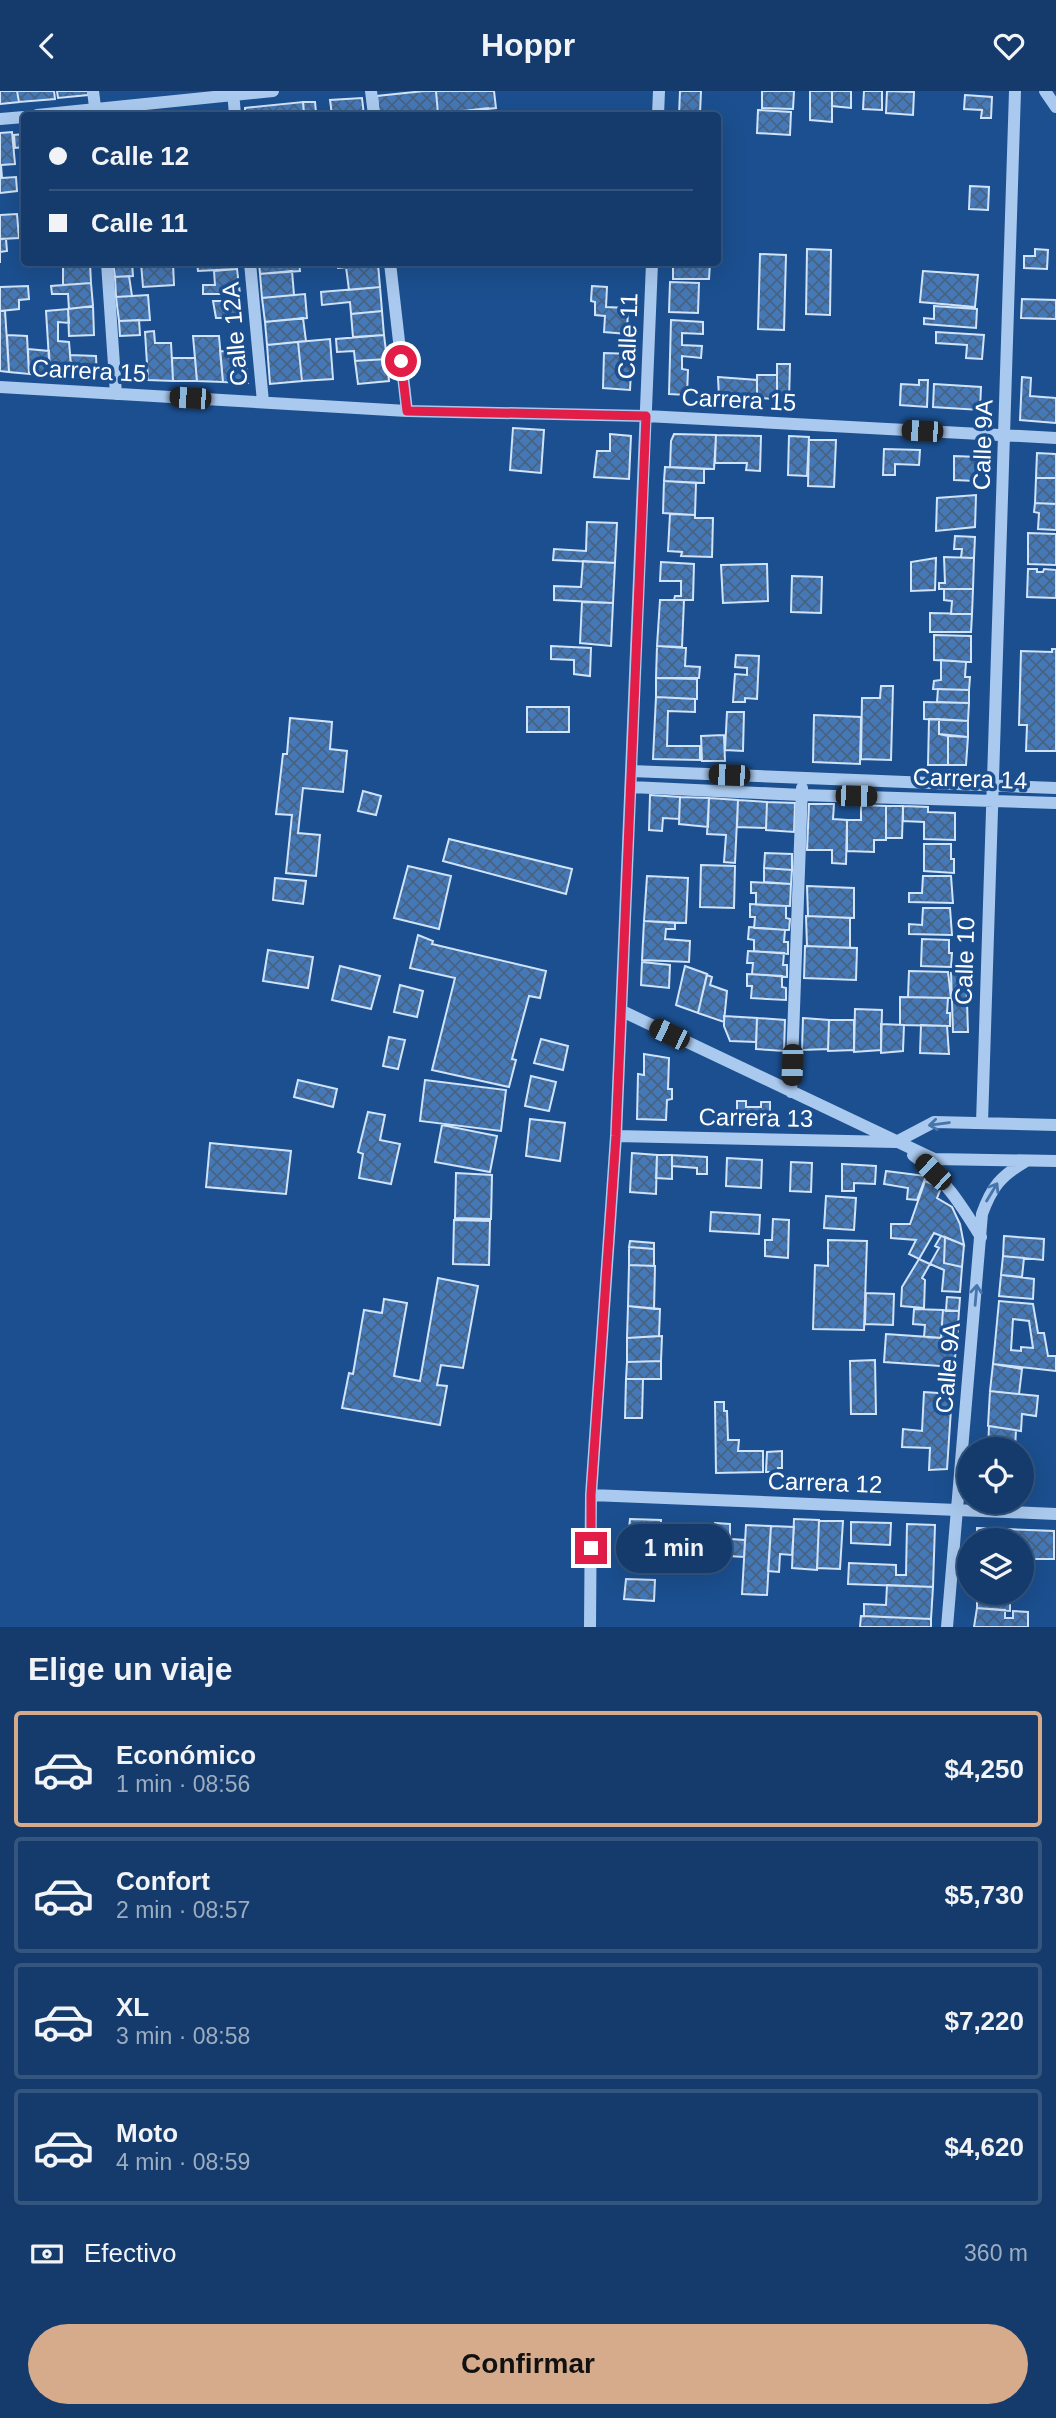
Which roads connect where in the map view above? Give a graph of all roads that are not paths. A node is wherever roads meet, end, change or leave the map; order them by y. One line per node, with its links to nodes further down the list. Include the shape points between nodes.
1 (93, 91): 9 (street)
2 (273, 91): 7 (street)
3 (372, 91): 11 (street)
4 (659, 91): 12 (street)
5 (1015, 91): 24 (street, Calle 9A)
6 (1045, 91): 8 (street)
7 (233, 93): 9 (street); 10 (street)
8 (1056, 107)
9 (96, 112)
10 (235, 112)
11 (374, 112)
12 (658, 112)
13 (21, 117): 14 (street)
14 (0, 119)
15 (107, 266): 20 (street)
16 (250, 266): 21 (street, Calle 12A)
17 (390, 266): 22 (street)
18 (652, 266): 23 (street, Calle 11)
19 (0, 387): 20 (street, Carrera 15)
20 (116, 394): 21 (street, Carrera 15)
21 (263, 402): 22 (street, Carrera 15)
22 (407, 411): 23 (street, Carrera 15)
23 (646, 416): 24 (street, Carrera 15); 26 (street, Calle 11)
24 (1004, 436): 25 (street, Carrera 15); 28 (street, Calle 9A)
25 (1056, 438)
26 (631, 771): 27 (street); 29 (street, Calle 11)
27 (803, 778): 28 (street); 31 (street)
28 (992, 786): 30 (street); 32 (street, Calle 9A)
29 (631, 787): 31 (street, Carrera 14); 34 (street, Calle 11)
30 (1056, 788)
31 (802, 795): 32 (street, Carrera 14); 35 (street)
32 (991, 800): 33 (street, Carrera 14); 36 (street, Calle 10)
33 (1056, 803)
34 (622, 1011): 35 (street); 38 (street, Calle 11)
35 (790, 1092): 39 (street)
36 (982, 1123): 37 (street, Carrera 13); 39 (street, Carrera 13, one-way to 39, via 934,1122)
37 (1056, 1125)
38 (616, 1136): 39 (street, Carrera 13); 44 (street, Calle 11)
39 (896, 1142): 40 (street, Carrera 13, via 934,1159); 42 (street, via 945,1184)
40 (1026, 1161): 41 (street, Carrera 13); 42 (street, Calle 9A, one-way to 40, via 990,1191)
41 (1056, 1161)
42 (981, 1237): 43 (street, Calle 9A, one-way to 42)
43 (963, 1437)
44 (591, 1495): 45 (street, Carrera 12); 48 (street, Calle 11)
45 (957, 1510): 49 (street, Calle 9A)
46 (1034, 1513): 47 (street, Carrera 12)
47 (1056, 1514)
48 (590, 1627)
49 (947, 1627)

